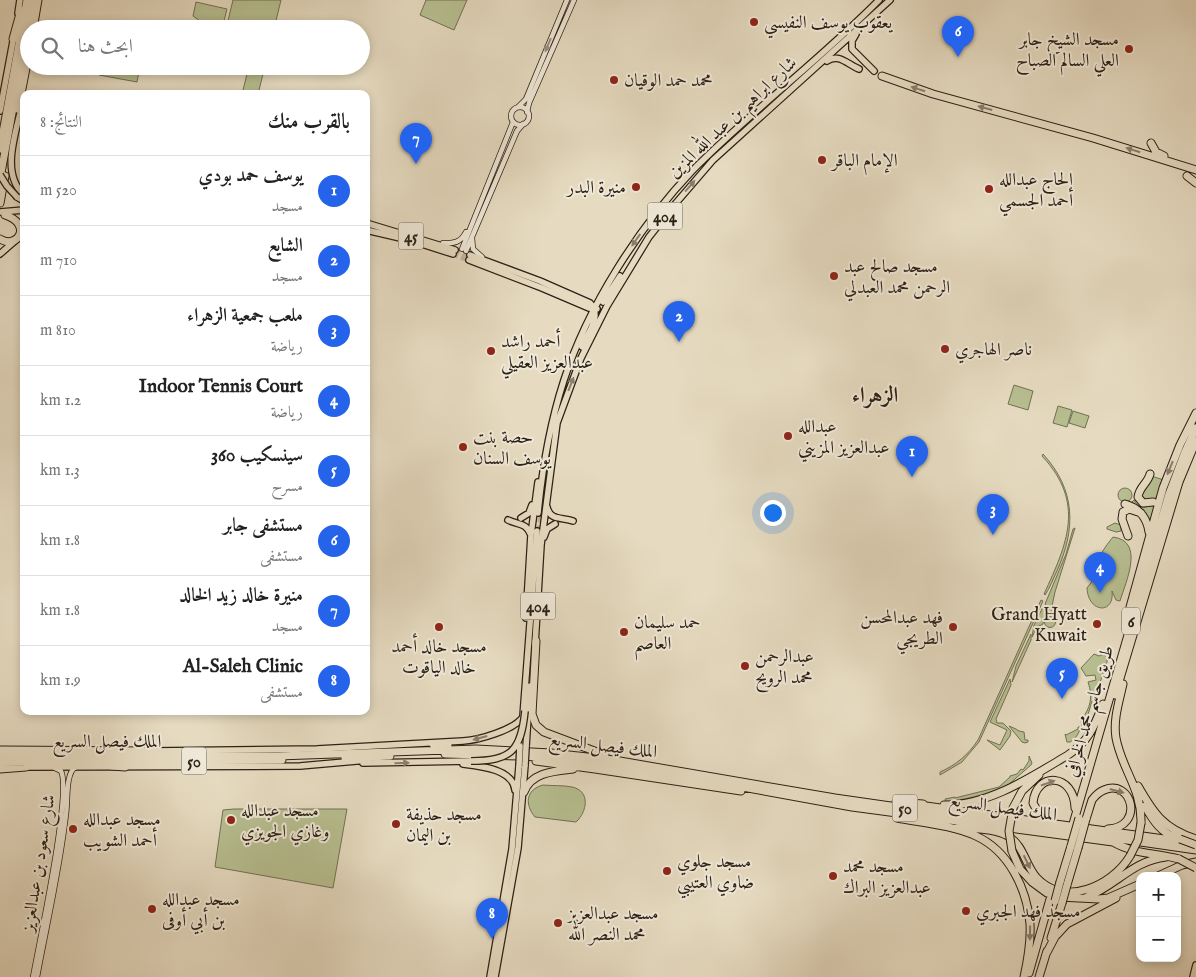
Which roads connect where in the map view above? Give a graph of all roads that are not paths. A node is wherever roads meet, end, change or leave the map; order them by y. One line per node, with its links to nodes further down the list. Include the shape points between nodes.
1 (24, 0): 10 (highway); 15 (highway)
2 (33, 0): 11 (highway)
3 (38, 0): 12 (highway)
4 (567, 0): 31 (main road, one-way to 31, via 526,98)
5 (574, 0): 33 (main road)
6 (876, 0): 17 (main road)
7 (880, 0): 9 (main road, شارع ابراهيم بن عبد الله المزين / 404)
8 (890, 0): 14 (main road, 404)
9 (864, 15): 16 (main road); 17 (main road, شارع ابراهيم بن عبد الله المزين / 404)
10 (21, 20)
11 (29, 20)
12 (35, 20)
13 (20, 25): 38 (highway)
14 (859, 28): 16 (main road, 404); 20 (main road, via 852,40 852,50)
15 (13, 39): 25 (main road)
16 (839, 46): 21 (main road, 404); 30 (main road, via 832,48 773,101)
17 (816, 58): 30 (main road, شارع ابراهيم بن عبد الله المزين / 404)
18 (859, 69): 21 (main road, via 835,58)
19 (20, 70): 40 (highway)
20 (874, 71)
21 (810, 72): 56 (main road, 404, one-way to 21, via 713,160)
22 (25, 75): 26 (highway)
23 (27, 75): 27 (main road)
24 (882, 76): 39 (highway, one-way to 24)
25 (4, 90): 29 (main road); 32 (main road)
26 (22, 90)
27 (25, 90)
28 (20, 99): 42 (highway)
29 (0, 103)
30 (763, 106): 60 (main road, شارع ابراهيم بن عبد الله المزين / 404, one-way to 60, via 672,194)
31 (518, 107): 33 (main road); 35 (main road, via 512,113)
32 (0, 111)
33 (527, 112): 36 (main road, via 528,120)
34 (20, 116): 43 (main road, via 10,168)
35 (513, 122): 36 (main road); 48 (main road)
36 (523, 124): 52 (main road, via 517,131)
37 (1151, 143): 39 (highway, via 1160,155)
38 (0, 148)
39 (1193, 170): 41 (highway)
40 (0, 177): 44 (main road, bridge)
41 (1196, 183)
42 (3, 186): 45 (main road); 46 (highway)
43 (20, 194)
44 (20, 195)
45 (0, 198)
46 (0, 203)
47 (20, 212): 49 (main road)
48 (477, 214): 55 (main road, via 460,240); 57 (main road)
49 (4, 215): 54 (highway, via 17,220 20,234 10,242)
50 (370, 224): 57 (main road, 45)
51 (370, 231): 57 (main road, 45)
52 (473, 234): 57 (main road); 59 (main road, via 473,249)
53 (20, 236): 58 (main road)
54 (0, 239)
55 (443, 243)
56 (642, 246): 63 (main road, via 602,305); 65 (main road, 404, via 606,306)
57 (462, 253): 61 (main road, 45); 62 (main road, 45)
58 (0, 254)
59 (482, 257)
60 (612, 278): 62 (main road, via 598,299); 63 (main road, شارع ابراهيم بن عبد الله المزين / 404)
61 (554, 293): 63 (main road, 45); 64 (main road, via 585,310 589,318)
62 (583, 299): 63 (main road, 45)
63 (595, 309): 64 (main road, شارع ابراهيم بن عبد الله المزين / 404); 65 (main road, via 596,317 582,346)
64 (587, 326): 69 (main road, شارع ابراهيم بن عبد الله المزين / 404, via 563,383)
65 (579, 364): 67 (main road, 404, one-way to 65)
66 (1196, 413): 73 (highway, one-way to 73)
67 (556, 423): 69 (main road, 404, via 539,513); 75 (main road, 404)
68 (1196, 428): 91 (highway, طريق جاسم محمد الخرافي / 6, via 1169,494)
69 (551, 434): 72 (main road, via 546,442)
70 (1196, 441): 89 (highway, طريق جاسم محمد الخرافي / 6, via 1179,482)
71 (1150, 474): 76 (highway, via 1138,497 1143,503)
72 (538, 484): 79 (main road, via 531,510); 83 (main road)
73 (1161, 493): 76 (highway); 85 (highway)
74 (1134, 497): 76 (highway, via 1141,506)
75 (546, 500): 81 (main road, via 551,516); 86 (main road, 404)
76 (1153, 502)
77 (1126, 504): 78 (highway)
78 (1142, 513): 84 (highway, via 1129,509 1123,512); 85 (highway)
79 (521, 518)
80 (508, 520): 83 (main road)
81 (573, 521)
82 (555, 524): 86 (main road, via 546,530)
83 (536, 532): 87 (main road)
84 (1128, 536)
85 (1150, 538): 91 (highway, via 1129,612)
86 (540, 556): 88 (main road, 404)
87 (530, 632): 90 (main road); 93 (main road, 404)
88 (536, 641): 90 (main road, 404); 105 (highway, via 531,707 536,725 544,732)
89 (1128, 654): 107 (highway, via 1115,724); 126 (highway, طريق جاسم محمد الخرافي / 6)
90 (533, 656): 95 (main road, 404)
91 (1119, 664): 92 (highway, طريق جاسم محمد الخرافي / 6)
92 (1115, 679): 106 (highway, via 1089,736); 126 (highway, طريق جاسم محمد الخرافي / 6)
93 (524, 714): 94 (main road, الملك فيصل السريع, one-way to 94, via 517,723 484,737); 95 (main road, 404); 109 (main road, bridge, via 521,736 504,757)
94 (432, 744): 96 (main road, الملك فيصل السريع); 97 (highway)
95 (523, 746): 116 (main road, 404, bridge)
96 (317, 749): 99 (main road, الملك فيصل السريع); 102 (highway)
97 (476, 749): 102 (highway, الملك فيصل السريع / 50); 105 (highway, الملك فيصل السريع / 50)
98 (0, 750): 99 (highway)
99 (152, 751): 101 (highway)
100 (0, 756): 101 (highway, الملك فيصل السريع / 50)
101 (89, 756): 102 (highway, الملك فيصل السريع / 50)
102 (278, 756)
103 (522, 756): 104 (highway, الملك فيصل السريع / 50, via 430,754); 117 (highway, via 535,761); 121 (highway, الملك فيصل السريع / 50, via 602,763)
104 (378, 757): 110 (highway, الملك فيصل السريع / 50); 111 (main road, الملك فيصل السريع)
105 (614, 760): 123 (highway, الملك فيصل السريع / 50)
106 (1059, 760): 124 (highway, via 1000,793 976,801 947,805); 147 (highway, bridge, via 1028,784 1017,799 1009,830 1012,851 1020,869 1034,885 1047,893)
107 (1123, 760): 118 (highway); 132 (highway, via 1157,816 1179,833)
108 (0, 762): 110 (highway, الملك فيصل السريع / 50)
109 (417, 763): 111 (main road, one-way to 109); 122 (main road, via 462,764 495,771 512,779)
110 (77, 764): 112 (main road, الملك فيصل السريع); 115 (highway); 119 (main road, شارع سعود بن عبدالعزيز, via 70,772)
111 (336, 764): 115 (main road, الملك فيصل السريع)
112 (46, 766): 113 (main road, الملك فيصل السريع); 119 (main road, شارع سعود بن عبدالعزيز, via 62,771)
113 (26, 767): 114 (highway)
114 (0, 768)
115 (125, 768)
116 (522, 768): 120 (main road); 122 (main road)
117 (595, 768): 120 (highway, via 541,775 530,781); 121 (highway, via 715,788)
118 (1135, 785): 127 (highway, one-way to 118, bridge, via 1007,836 1019,846 1037,878 1052,889 1079,892 1099,885 1119,870 1130,856 1138,840 1141,823); 135 (highway, bridge, via 1156,824)
119 (66, 791): 137 (main road, شارع سعود بن عبدالعزيز); 144 (main road, شارع سعود بن عبدالعزيز, via 66,816)
120 (524, 792): 130 (main road)
121 (776, 793): 125 (highway, الملك فيصل السريع / 50)
122 (517, 796): 136 (main road)
123 (835, 798): 124 (highway); 131 (highway, الملك فيصل السريع / 50)
124 (896, 802): 128 (highway)
125 (852, 807): 127 (highway); 133 (highway, الملك فيصل السريع / 50)
126 (1078, 820): 128 (highway, one-way to 126, via 1043,819 1034,808 1035,793 1046,782 1056,780 1066,784 1074,800); 129 (highway, one-way to 129, via 1101,792 1114,788 1125,794 1131,806 1127,820 1117,828); 134 (highway, bridge); 134 (highway, طريق جاسم محمد الخرافي / 6)
127 (923, 822): 156 (highway, one-way to 156, via 976,836 995,848 1010,866 1023,893 1030,922)
128 (1061, 825): 129 (highway)
129 (1095, 829): 135 (highway)
130 (520, 834): 136 (main road, via 516,848); 149 (main road)
131 (1106, 836): 135 (highway, الملك فيصل السريع / 50); 135 (highway, via 1128,836)
132 (1196, 839)
133 (1113, 842): 135 (highway, الملك فيصل السريع / 50); 138 (highway)
134 (1072, 846): 143 (highway); 143 (highway, طريق جاسم محمد الخرافي / 6)
135 (1196, 848)
136 (512, 849): 149 (main road)
137 (55, 851): 139 (main road); 144 (main road, شارع سعود بن عبدالعزيز)
138 (1166, 857): 141 (highway, bridge, via 1179,859); 147 (highway, via 1142,863 1100,892)
139 (49, 859)
140 (1196, 862): 142 (highway)
141 (1196, 868)
142 (1167, 872)
143 (1061, 883): 148 (highway, طريق جاسم محمد الخرافي / 6, bridge)
144 (53, 884): 152 (main road, شارع سعود بن عبدالعزيز); 153 (main road, شارع سعود بن عبدالعزيز)
145 (1136, 886): 146 (highway)
146 (1120, 894): 147 (highway, via 1098,899); 150 (highway, via 1067,924)
147 (1084, 898)
148 (1056, 901): 150 (highway); 157 (highway, طريق جاسم محمد الخرافي / 6); 158 (highway, طريق جاسم محمد الخرافي / 6)
149 (496, 954): 154 (main road); 155 (main road)
150 (1046, 954): 159 (highway)
151 (1196, 965): 160 (main road)
152 (33, 977)
153 (37, 977)
154 (490, 977)
155 (495, 977)
156 (1024, 977)
157 (1028, 977)
158 (1033, 977)
159 (1039, 977)
160 (1192, 977)

